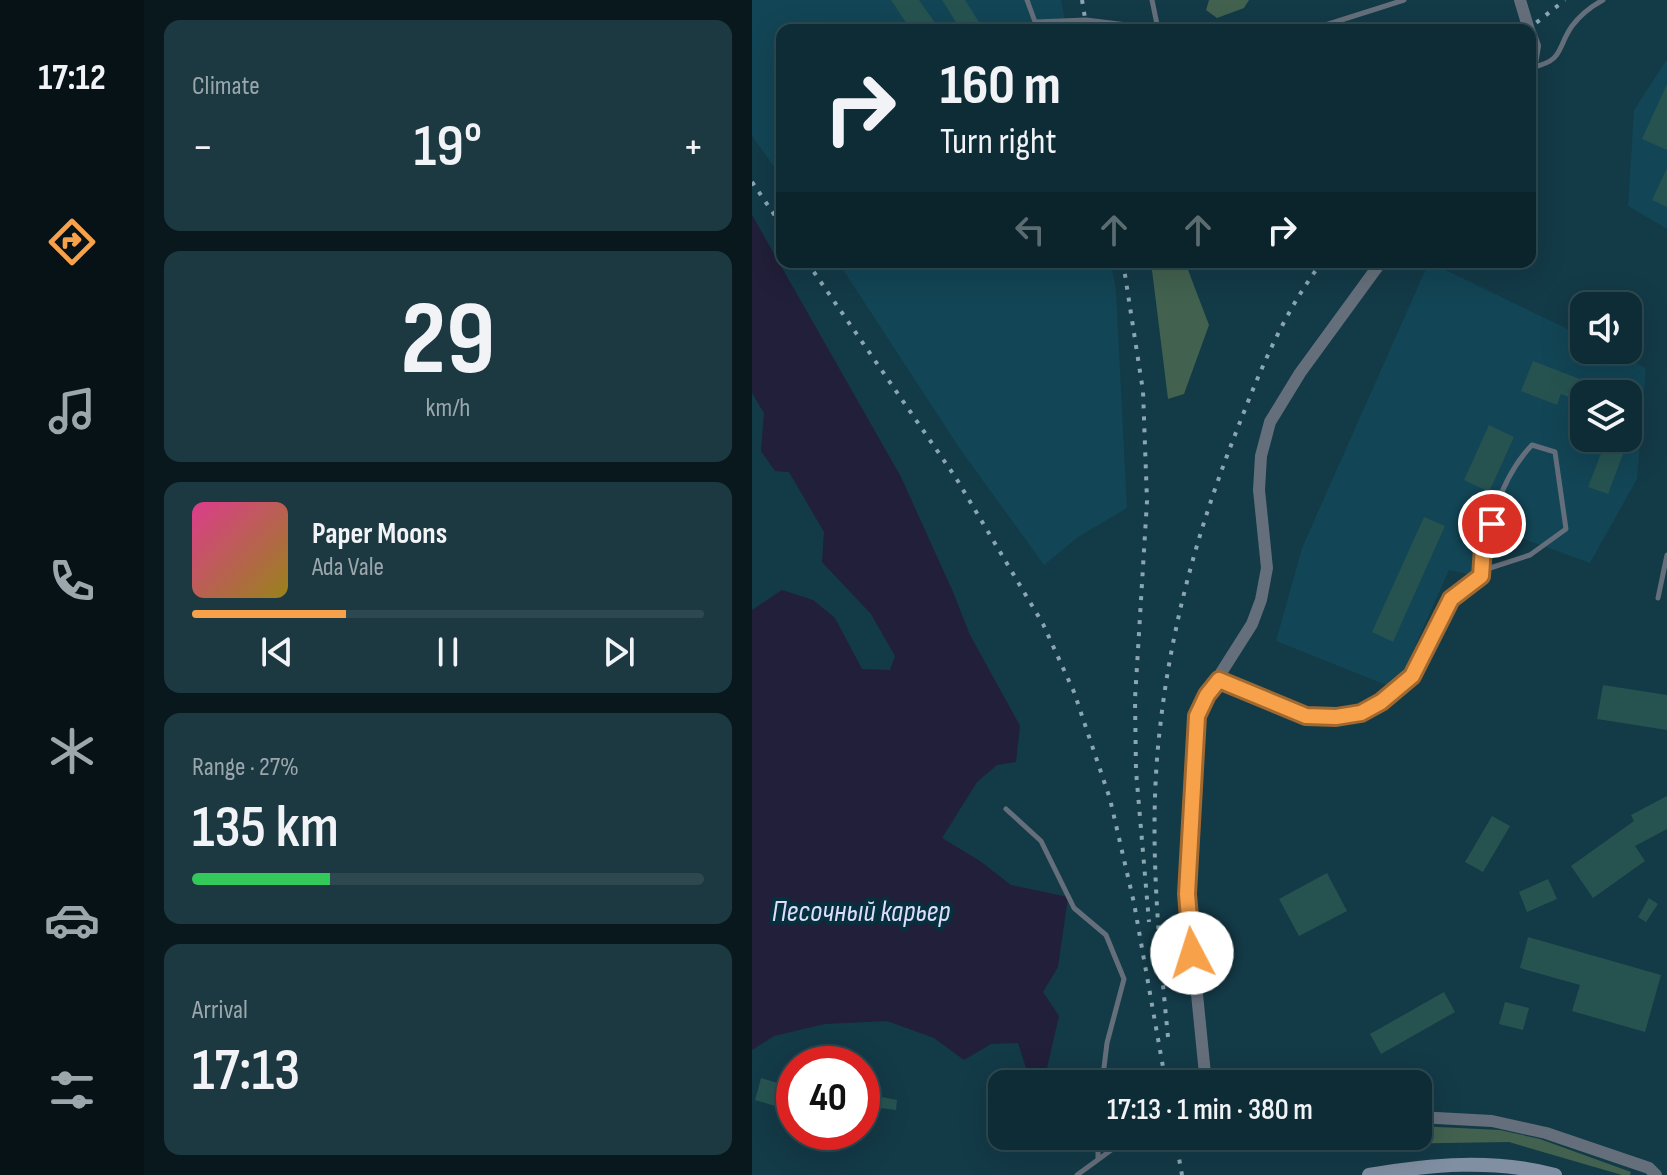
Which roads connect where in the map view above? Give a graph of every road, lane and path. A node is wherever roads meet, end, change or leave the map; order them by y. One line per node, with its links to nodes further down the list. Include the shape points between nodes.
1 (1027, 0): 6 (lane)
2 (1152, 0): 8 (lane)
3 (1404, 0): 9 (lane)
4 (1520, 0): 10 (street)
5 (1603, 0): 11 (lane, via 1570,29 1558,56)
6 (1036, 22): 7 (lane)
7 (1118, 24)
8 (1157, 24)
9 (1329, 24)
10 (1527, 24)
11 (1536, 69)
12 (1377, 268): 16 (street, via 1270,422 1259,490 1267,568 1261,600)
13 (1667, 555): 15 (lane)
14 (1481, 576): 14 (lane, via 1530,555 1566,529 1555,452 1532,445 1517,460 1483,548); 16 (lane, via 1451,599 1412,676 1361,713 1306,716)
15 (1658, 598)
16 (1219, 680): 19 (street, via 1197,716 1187,894)
17 (1006, 809): 18 (lane, via 1041,841 1074,908 1106,935 1124,979)
18 (1104, 1070)
19 (1205, 1070)
20 (1432, 1118): 27 (street, via 1492,1121 1546,1133 1649,1168)
21 (1098, 1150): 23 (lane)
22 (1111, 1150): 23 (lane)
23 (1098, 1159): 24 (lane)
24 (1077, 1175)
25 (1369, 1175): 26 (main road, via 1468,1164)
26 (1555, 1175)
27 (1656, 1175)

